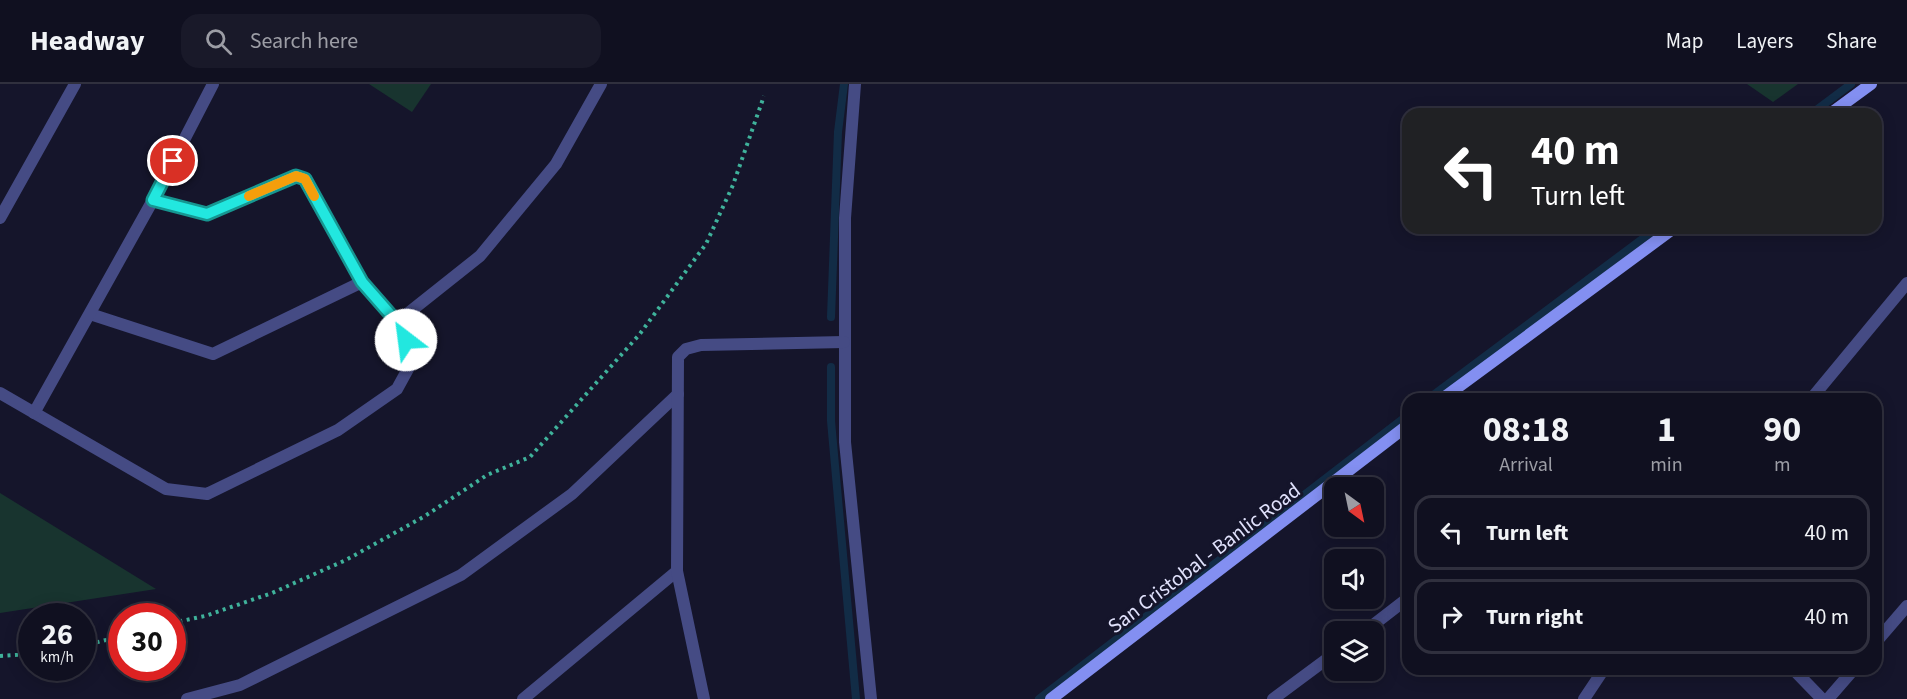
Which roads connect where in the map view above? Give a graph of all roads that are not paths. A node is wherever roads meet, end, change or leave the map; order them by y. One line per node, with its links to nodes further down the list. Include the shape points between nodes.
1 (75, 84): 8 (street)
2 (213, 84): 7 (street)
3 (601, 84): 13 (street, via 556,164 480,256)
4 (855, 84): 14 (street, via 845,218)
5 (1871, 84): 6 (street)
6 (1838, 108)
7 (153, 200): 10 (street, via 207,214 296,176 305,179); 12 (street)
8 (0, 218)
9 (1666, 234): 16 (street)
10 (362, 282): 12 (street, via 213,354); 13 (street)
11 (1907, 283): 17 (street)
12 (90, 314): 19 (street)
13 (397, 322): 19 (street, via 414,358 397,389 338,430 207,494 166,489)
14 (844, 342): 18 (street, via 701,345 686,349 678,357); 33 (street, via 849,498)
15 (0, 393): 19 (street)
16 (1450, 393)
17 (1816, 393)
18 (678, 394): 21 (street); 30 (street, via 572,494 461,575 240,685)
19 (34, 413)
20 (1402, 430): 34 (street, San Cristobal - Banlic Road)
21 (677, 571): 31 (street); 32 (street)
22 (1402, 603): 24 (street)
23 (1907, 606): 25 (street)
24 (1378, 621)
25 (1882, 635)
26 (1324, 661): 35 (street)
27 (1600, 675): 36 (street)
28 (1799, 675): 37 (street)
29 (1849, 675): 38 (street)
30 (187, 699)
31 (523, 699)
32 (704, 699)
33 (871, 699)
34 (1051, 699)
35 (1273, 699)
36 (1584, 699)
37 (1822, 699)
38 (1828, 699)

